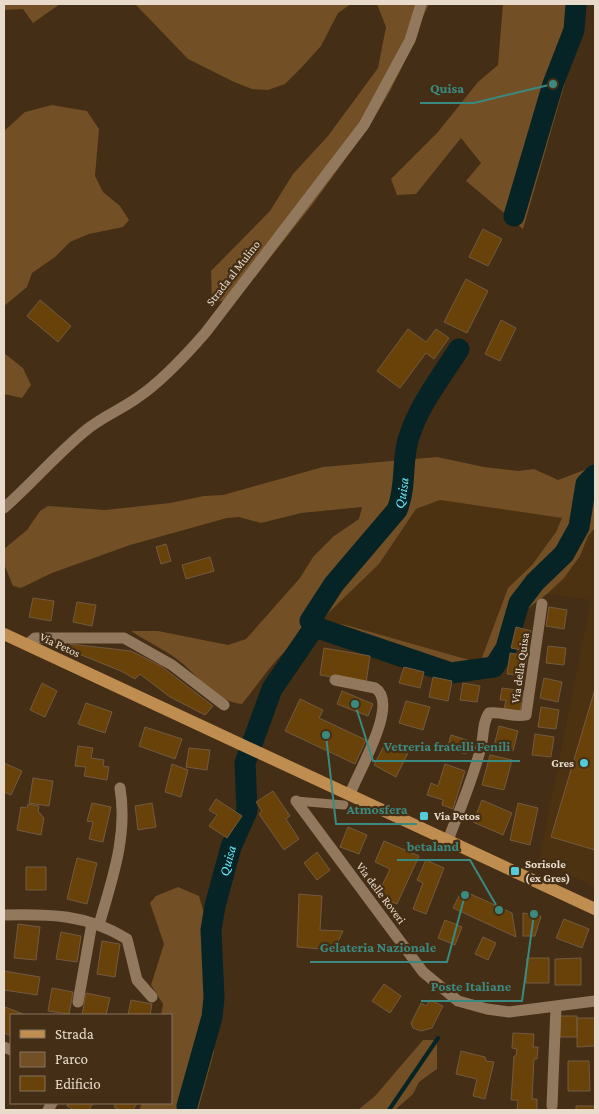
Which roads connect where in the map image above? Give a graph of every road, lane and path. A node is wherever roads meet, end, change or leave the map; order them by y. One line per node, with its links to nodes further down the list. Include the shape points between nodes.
1 (421, 4): 2 (street, Strada al Mulino, via 410,40 364,125 206,332 138,397 87,430 52,459)
2 (4, 508)
3 (542, 604): 11 (street, Via della Quisa, via 526,715 496,712 486,718 480,754)
4 (4, 634): 5 (main road, Via Petos)
5 (27, 645): 7 (street, via 35,638 124,638 172,665); 9 (main road, Via Petos, via 271,757)
6 (334, 680): 9 (street, via 375,688 384,699 381,722)
7 (224, 705)
8 (120, 788): 14 (street, via 121,845)
9 (347, 799): 10 (street, Via delle Roveri); 11 (main road, Via Petos)
10 (296, 801): 18 (street, Via delle Roveri, via 423,972 458,1001 487,1010 509,1012)
11 (448, 840): 12 (main road, Via Petos)
12 (595, 909)
13 (4, 915): 14 (street, via 48,914)
14 (95, 924): 15 (street, via 107,926 127,939 137,980); 17 (street)
15 (152, 996)
16 (595, 1001): 18 (street, Via delle Roveri)
17 (78, 1002)
18 (556, 1007): 19 (street)
19 (552, 1106)

